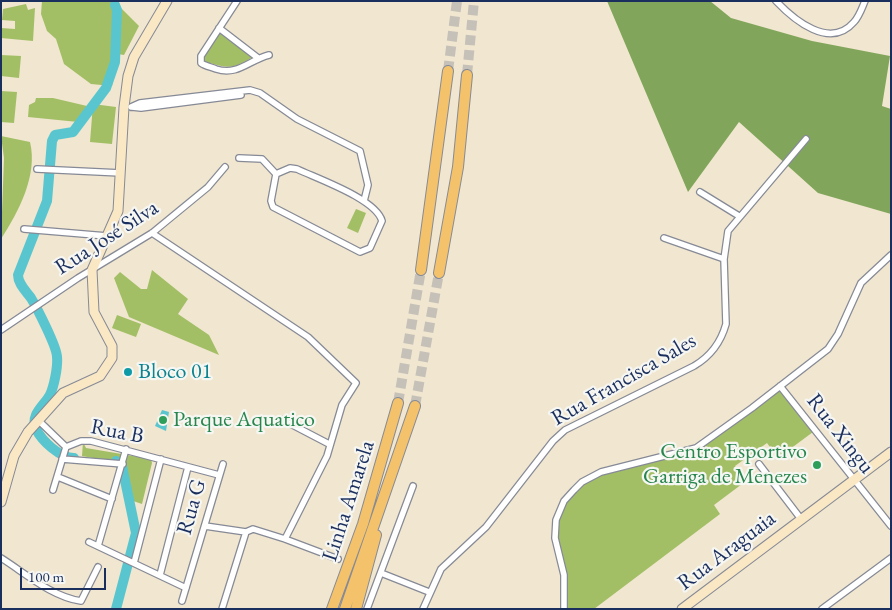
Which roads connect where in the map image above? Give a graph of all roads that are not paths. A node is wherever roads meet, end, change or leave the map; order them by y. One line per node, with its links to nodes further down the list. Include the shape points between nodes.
1 (237, 1): 5 (street)
2 (776, 1): 3 (street, via 800,24 834,32 853,23)
3 (865, 1)
4 (166, 2): 10 (street, via 134,57 128,76)
5 (219, 28): 7 (street); 7 (street, via 201,56 204,65 230,72)
6 (268, 55): 7 (street)
7 (258, 58)
8 (448, 70): 27 (highway)
9 (467, 75): 28 (highway, via 458,167)
10 (127, 107): 15 (street); 18 (street, via 256,92 297,119 360,151 368,185)
11 (806, 139): 19 (street, Rua Francisca Sales)
12 (240, 158): 16 (street, via 262,159)
13 (225, 167): 21 (street, Rua José Silva, via 208,187)
14 (37, 169): 15 (street)
15 (121, 174): 22 (street, via 118,211)
16 (276, 174): 18 (street, via 290,168 297,169); 18 (street, via 271,201 273,207 364,252 370,248 382,222 378,212)
17 (700, 192): 19 (street)
18 (364, 201)
19 (739, 216): 25 (street, Rua Francisca Sales, via 726,237)
20 (24, 229): 22 (street)
21 (152, 233): 26 (street, Rua José Silva); 35 (street, via 308,337 356,384 342,405)
22 (107, 236): 26 (street)
23 (664, 238): 25 (street)
24 (891, 256): 30 (street, via 861,283 828,349)
25 (724, 259): 68 (street, Rua Francisca Sales, via 726,324 711,353 694,366 565,430 486,527 441,569)
26 (92, 270): 29 (street, Rua José Silva); 34 (street, via 94,312 112,346 112,358 100,376 63,393)
27 (421, 270)
28 (439, 273)
29 (1, 330)
30 (780, 386): 46 (street, Rua Xingu); 76 (street, via 696,448 601,472 574,490 558,514 555,529 564,574)
31 (398, 403): 71 (highway, Linha Amarela, via 363,524)
32 (416, 406): 50 (highway, Linha Amarela)
33 (283, 420): 35 (street)
34 (38, 421): 38 (street, Rua B); 49 (street, via 14,456)
35 (329, 444): 57 (street, via 327,456)
36 (126, 449): 38 (street, Rua B, via 81,441); 39 (street, Rua B); 40 (street)
37 (891, 452): 46 (street, Rua Araguaia)
38 (64, 454): 40 (street); 45 (street, Rua B)
39 (161, 459): 43 (street, Rua B); 63 (street)
40 (123, 464): 51 (street)
41 (223, 464): 44 (street, Rua G)
42 (760, 464): 53 (street)
43 (188, 467): 44 (street, Rua B); 66 (street)
44 (219, 475): 54 (street, Rua G)
45 (58, 477): 48 (street, Rua B); 51 (street)
46 (853, 481): 53 (street, Rua Araguaia); 55 (street, Rua Xingu)
47 (413, 486): 65 (street)
48 (53, 490)
49 (3, 491): 52 (street)
50 (384, 498): 72 (highway, Linha Amarela); 73 (highway)
51 (112, 499): 59 (street)
52 (1, 502)
53 (801, 519): 77 (street, Rua Araguaia)
54 (205, 526): 56 (street); 67 (street, Rua G)
55 (891, 526)
56 (246, 532): 57 (street, via 253,530); 70 (street)
57 (285, 538): 62 (street)
58 (89, 542): 59 (street)
59 (98, 546): 63 (street)
60 (1, 558): 64 (street, via 56,593 81,601)
61 (891, 558): 78 (street)
62 (338, 559)
63 (134, 563): 66 (street)
64 (98, 567)
65 (381, 573): 68 (street); 74 (street)
66 (160, 575): 67 (street)
67 (186, 588): 69 (street, Rua G)
68 (429, 592): 75 (street, Rua Francisca Sales)
69 (182, 601)
70 (222, 609)
71 (332, 609)
72 (344, 609)
73 (356, 609)
74 (367, 609)
75 (424, 609)
76 (564, 609)
77 (682, 609)
78 (822, 609)

